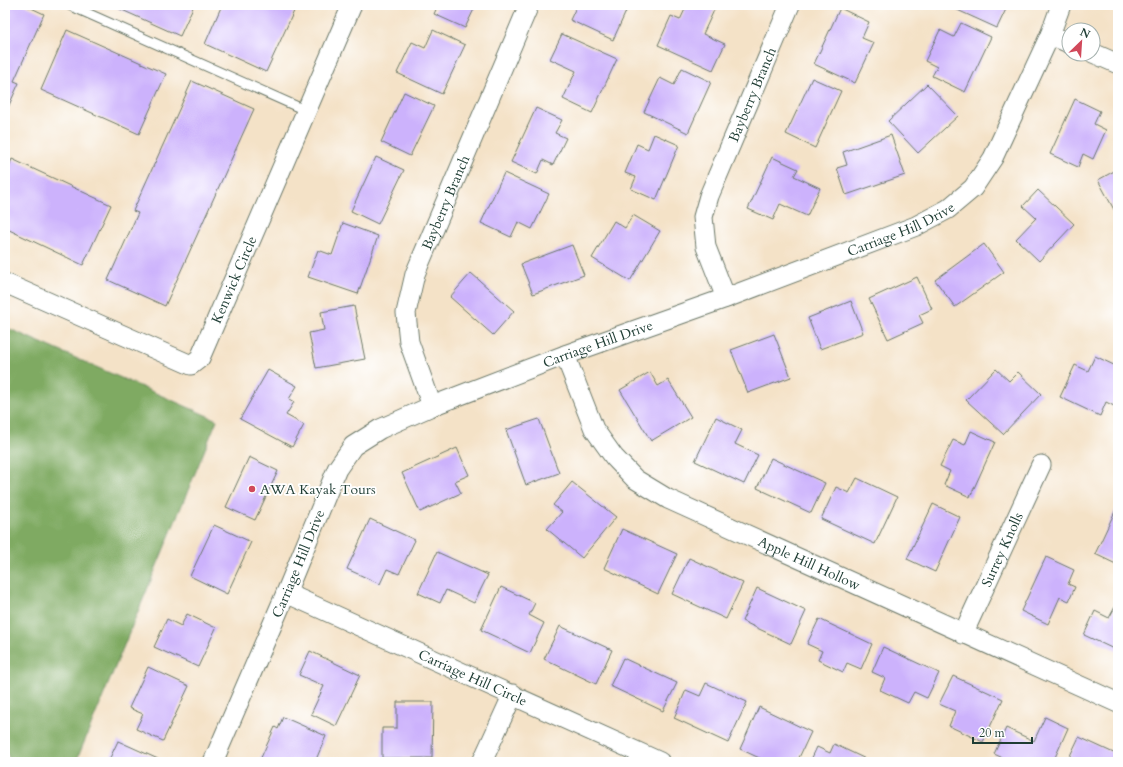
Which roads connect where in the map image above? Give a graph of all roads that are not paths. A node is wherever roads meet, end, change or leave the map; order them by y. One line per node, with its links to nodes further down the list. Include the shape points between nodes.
1 (69, 5): 10 (lane)
2 (352, 5): 10 (street, Kenwick Circle)
3 (528, 5): 14 (street, Bayberry Branch, via 413,280 406,313 409,342)
4 (790, 5): 12 (street, Bayberry Branch, via 709,196 703,217 706,247)
5 (1061, 5): 6 (street, Carriage Hill Drive)
6 (1050, 35): 7 (street); 12 (street, Carriage Hill Drive, via 993,158 973,188 948,210 916,226)
7 (1061, 40)
8 (1101, 57): 9 (street)
9 (1118, 64)
10 (307, 111): 11 (street, Kenwick Circle, via 200,358 190,365)
11 (5, 283)
12 (726, 298): 13 (street, Carriage Hill Drive)
13 (565, 355): 14 (street, Carriage Hill Drive); 17 (street, Apple Hill Hollow, via 594,429 614,457 635,478 668,499)
14 (432, 406): 16 (street, Carriage Hill Drive, via 380,429 353,446 337,469)
15 (1041, 465): 17 (street, Surrey Knolls)
16 (286, 593): 18 (street, Carriage Hill Circle); 20 (street, Carriage Hill Drive)
17 (963, 634): 19 (street, Apple Hill Hollow)
18 (513, 694): 21 (street); 22 (street, Carriage Hill Circle)
19 (1118, 703)
20 (213, 762)
21 (482, 762)
22 (660, 762)

